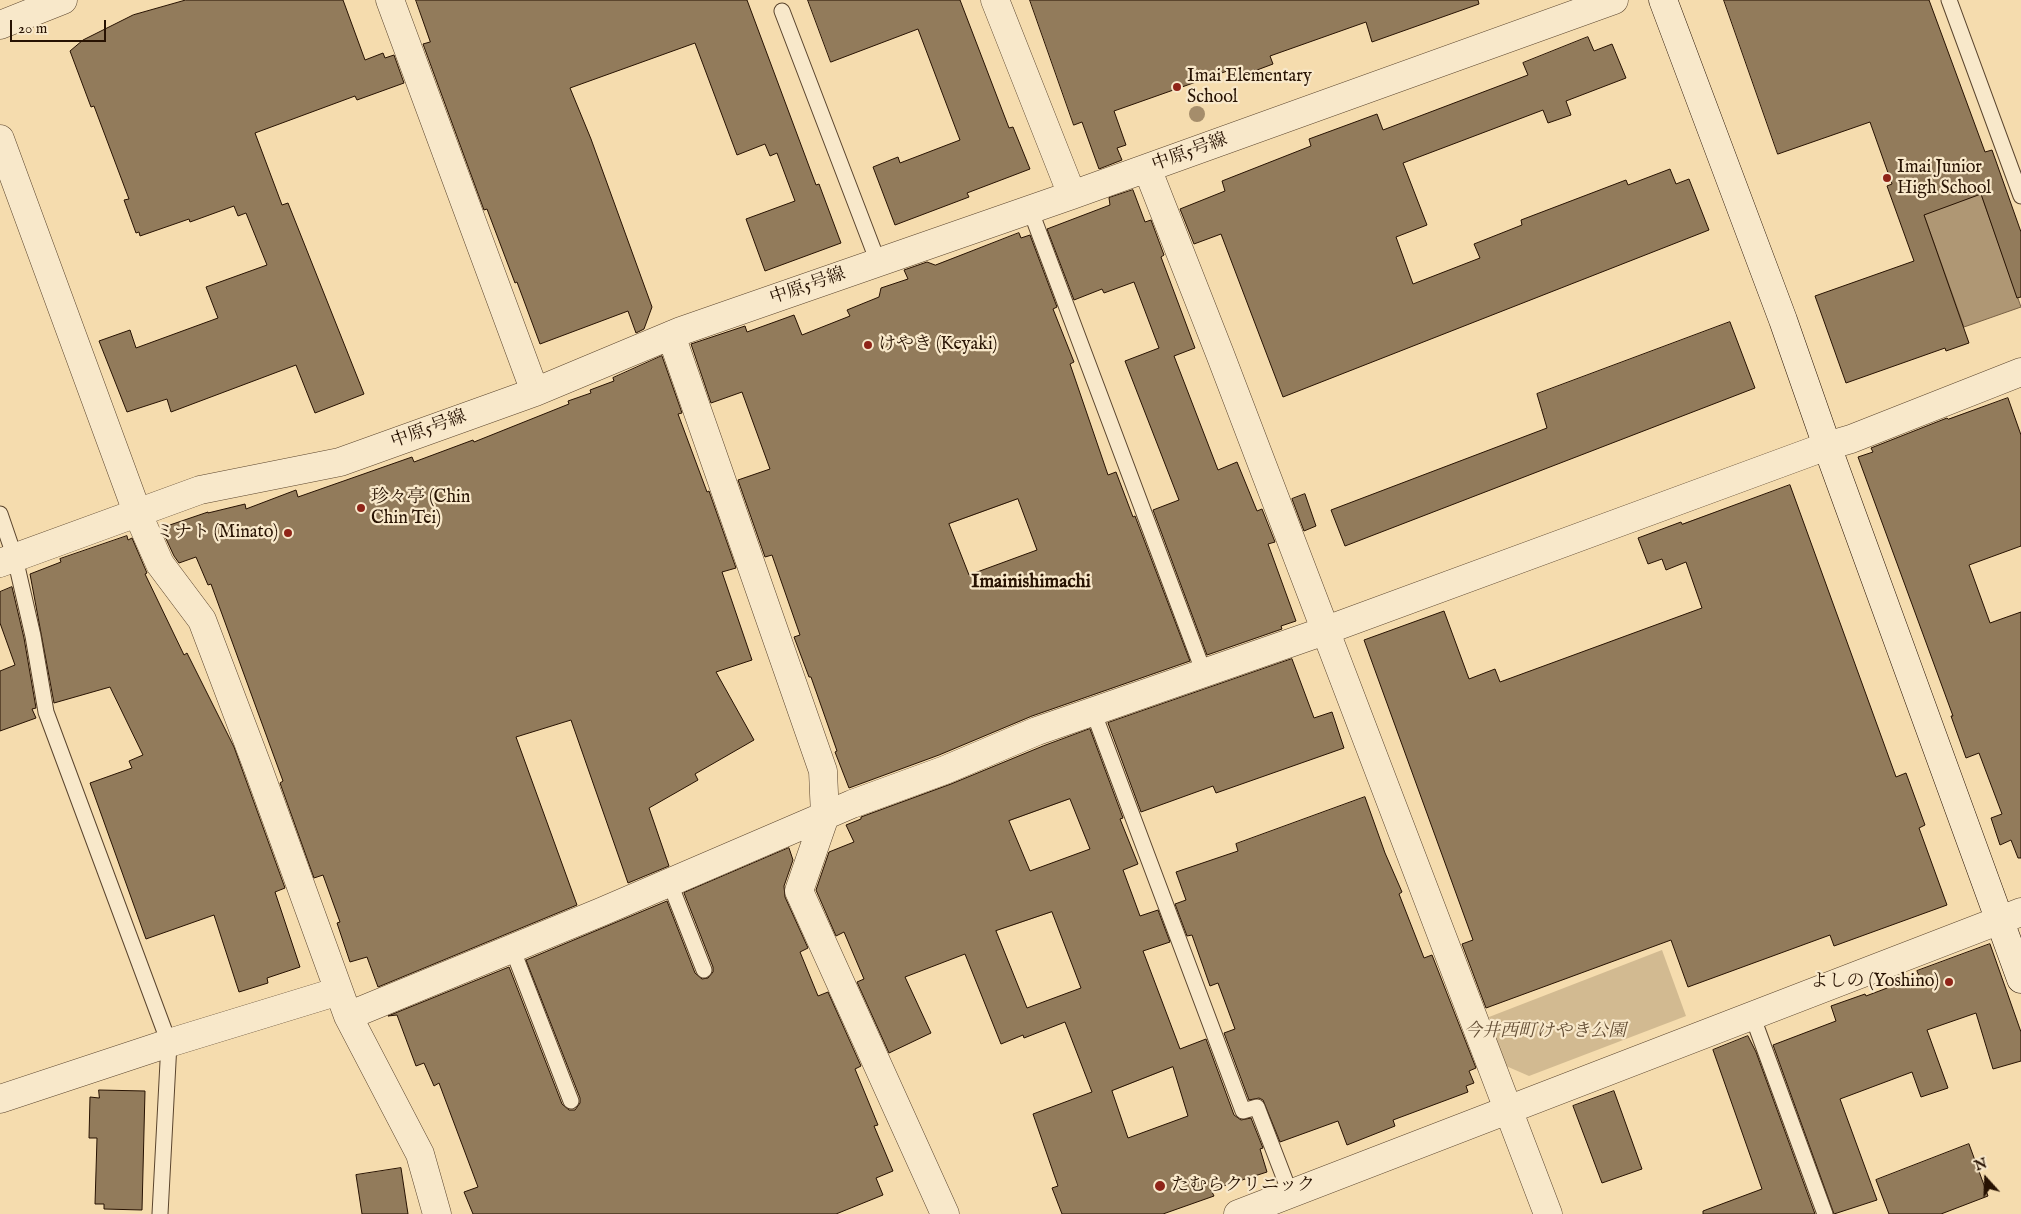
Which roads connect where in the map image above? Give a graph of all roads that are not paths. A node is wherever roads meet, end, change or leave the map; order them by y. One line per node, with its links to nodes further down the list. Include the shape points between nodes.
1 (63, 0): 8 (street)
2 (390, 0): 17 (street)
3 (995, 0): 11 (street)
4 (1614, 0): 10 (street, 中原5号線)
5 (1664, 0): 18 (street)
6 (1949, 0): 12 (lane)
7 (782, 11): 14 (lane)
8 (0, 24)
9 (0, 139): 19 (street)
10 (1147, 168): 11 (street, 中原5号線); 22 (street)
11 (1072, 195): 13 (street, 中原5号線)
12 (2021, 196)
13 (1030, 208): 14 (street, 中原5号線); 23 (lane)
14 (878, 262): 15 (street, 中原5号線)
15 (671, 335): 17 (street, 中原5号線); 25 (street, via 823,771)
16 (2021, 372): 18 (street)
17 (535, 392): 19 (street, 中原5号線, via 340,462 200,490)
18 (1827, 446): 22 (street); 27 (street)
19 (138, 512): 21 (street, 中原5号線); 31 (street, via 160,564 202,620)
20 (0, 514): 21 (lane)
21 (8, 560): 34 (lane, via 34,636 46,712)
22 (1326, 630): 23 (street); 37 (street)
23 (1204, 673): 24 (street)
24 (1093, 711): 25 (street); 38 (lane, via 1243,1111 1257,1107)
25 (825, 816): 26 (street); 41 (street, via 798,891)
26 (669, 881): 28 (street); 29 (lane)
27 (2010, 916): 30 (street); 32 (street)
28 (512, 948): 33 (street); 36 (lane)
29 (704, 970)
30 (2021, 979)
31 (339, 991): 33 (street); 34 (street)
32 (1752, 1015): 37 (street); 44 (lane)
33 (348, 1016): 40 (street, via 420,1154)
34 (169, 1042): 35 (street); 39 (lane)
35 (0, 1099)
36 (571, 1101)
37 (1507, 1109): 38 (street); 43 (street)
38 (1290, 1193): 42 (street)
39 (160, 1214)
40 (437, 1214)
41 (944, 1214)
42 (1238, 1214)
43 (1548, 1214)
44 (1826, 1214)

